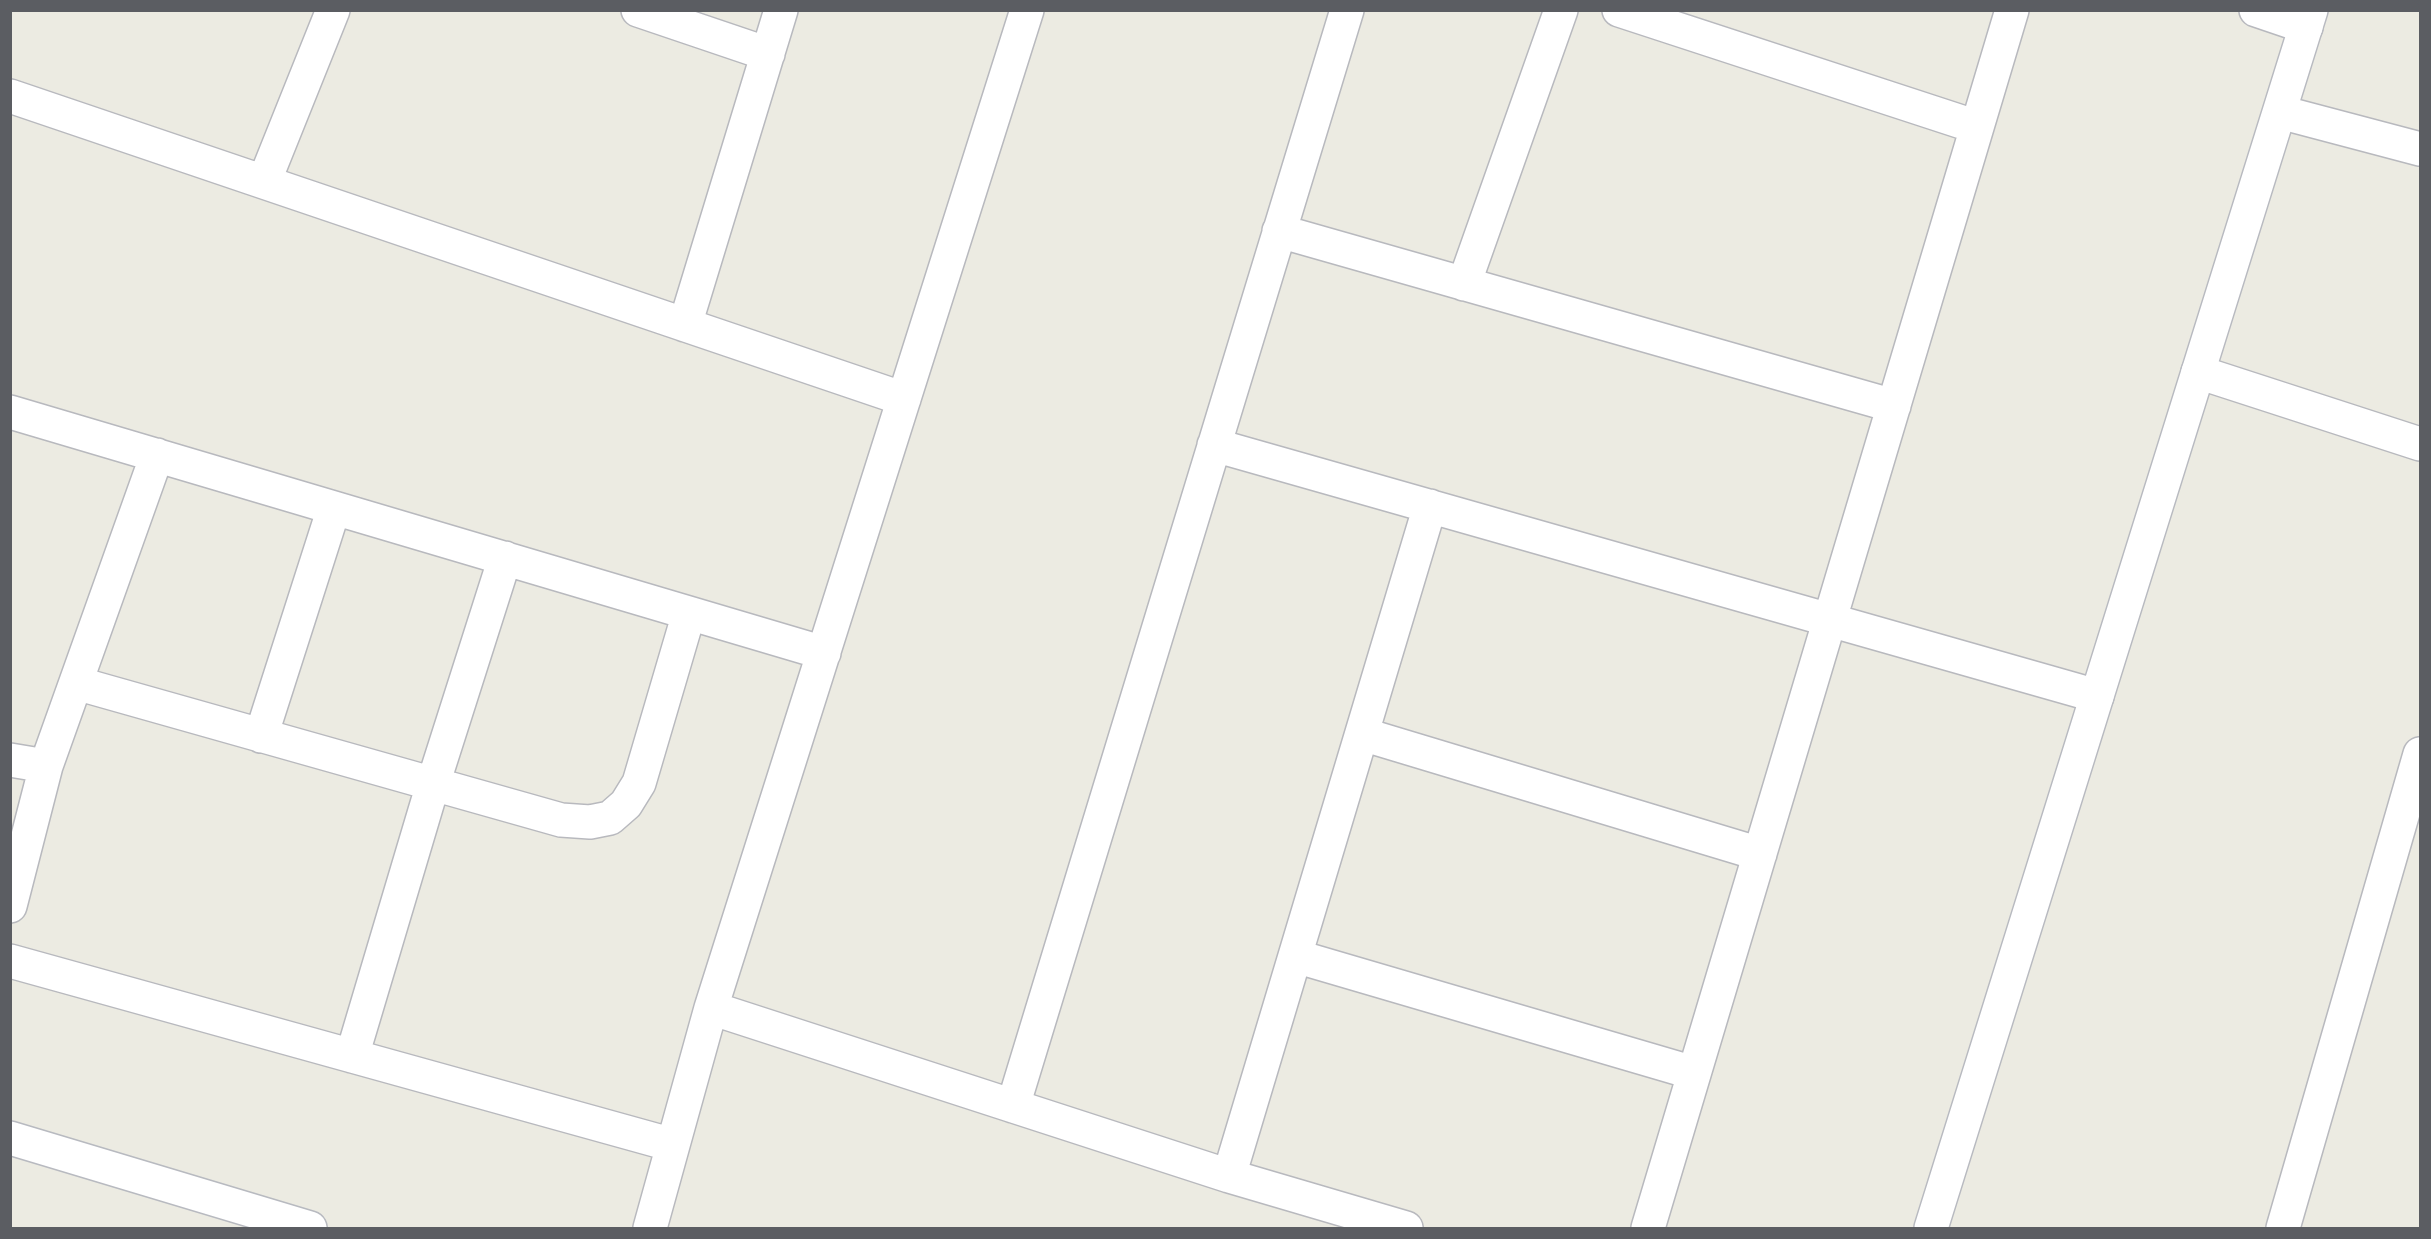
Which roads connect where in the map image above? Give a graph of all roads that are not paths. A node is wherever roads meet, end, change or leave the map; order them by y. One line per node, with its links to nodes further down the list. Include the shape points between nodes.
1 (333, 10): 16 (street)
2 (638, 10): 11 (street)
3 (781, 10): 11 (street)
4 (1027, 10): 21 (street)
5 (1347, 10): 17 (street)
6 (1561, 10): 18 (street)
7 (1618, 10): 14 (street)
8 (2012, 10): 14 (street)
9 (2256, 10): 10 (street)
10 (2308, 19): 13 (street)
11 (768, 54): 19 (street)
12 (10, 96): 16 (street)
13 (2280, 112): 15 (street); 20 (street)
14 (1977, 127): 22 (street)
15 (2421, 149)
16 (264, 182): 19 (street)
17 (1279, 231): 18 (street); 25 (street)
18 (1464, 284): 22 (street)
19 (685, 325): 21 (street)
20 (2198, 372): 24 (street); 34 (street)
21 (904, 399): 32 (street)
22 (1894, 406): 31 (street)
23 (10, 412): 26 (street)
24 (2421, 444)
25 (1214, 445): 27 (street); 48 (street)
26 (157, 455): 28 (street); 33 (street)
27 (1430, 506): 31 (street); 35 (street)
28 (334, 508): 29 (street); 36 (street)
29 (506, 558): 30 (street); 40 (street)
30 (689, 613): 32 (street); 40 (street, via 639,783 626,804 610,818 590,822 561,820)
31 (1830, 618): 34 (street); 41 (street)
32 (824, 653): 45 (street)
33 (76, 682): 36 (street); 39 (street)
34 (2097, 696): 57 (street)
35 (1362, 734): 41 (street); 43 (street)
36 (261, 736): 40 (street)
37 (2421, 753): 58 (street)
38 (10, 760): 39 (street)
39 (46, 766): 42 (street)
40 (433, 784): 46 (street)
41 (1760, 854): 47 (street)
42 (10, 906)
43 (1295, 956): 47 (street); 51 (street)
44 (10, 961): 46 (street)
45 (711, 1008): 48 (street); 50 (street)
46 (352, 1056): 50 (street)
47 (1694, 1073): 56 (street)
48 (1013, 1106): 51 (street)
49 (10, 1138): 52 (street)
50 (673, 1145): 54 (street)
51 (1229, 1176): 55 (street)
52 (254, 1220): 53 (street)
53 (310, 1228)
54 (650, 1228)
55 (1406, 1228)
56 (1648, 1228)
57 (1930, 1228)
58 (2283, 1228)

